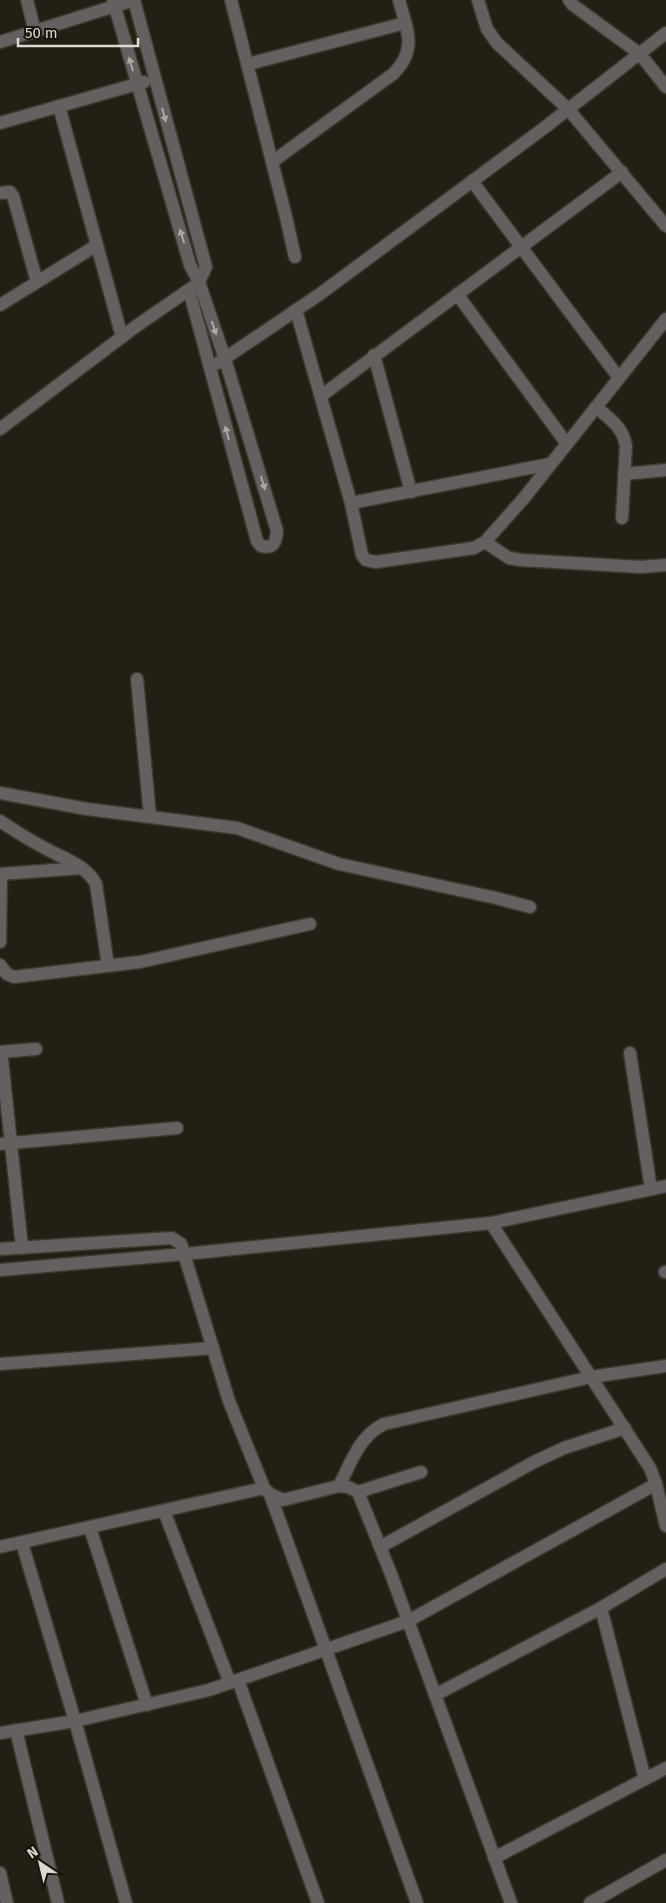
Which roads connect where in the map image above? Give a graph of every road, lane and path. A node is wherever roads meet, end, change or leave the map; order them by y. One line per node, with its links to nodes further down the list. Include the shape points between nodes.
1 (28, 0): 9 (street)
2 (134, 0): 7 (street); 14 (street)
3 (231, 0): 13 (street)
4 (399, 0): 8 (street)
5 (478, 0): 18 (street, via 487,29 497,43)
6 (569, 0): 12 (street)
7 (114, 4): 9 (street); 15 (street, one-way to 7)
8 (405, 23): 13 (street); 20 (street, via 409,46 401,66)
9 (35, 32): 11 (street)
10 (666, 33): 12 (street)
11 (0, 42)
12 (640, 54): 16 (street); 18 (street)
13 (248, 64): 20 (street)
14 (155, 78): 15 (street); 29 (street, one-way to 29, via 206,267)
15 (137, 84): 17 (street); 29 (street, one-way to 15, via 190,265)
16 (666, 87)
17 (59, 106): 19 (street); 25 (street)
18 (568, 109): 21 (street); 22 (street)
19 (0, 123)
20 (272, 162): 27 (street)
21 (622, 172): 24 (street); 26 (street)
22 (472, 181): 26 (street); 33 (street)
23 (0, 193): 28 (street, via 10,192 13,196)
24 (666, 226)
25 (97, 245): 28 (street); 35 (street)
26 (520, 247): 31 (street); 39 (street)
27 (295, 257)
28 (37, 282): 32 (street)
29 (199, 282): 30 (street); 37 (street, one-way to 37)
30 (189, 290): 35 (street); 38 (street)
31 (456, 294): 36 (street); 43 (street)
32 (0, 305)
33 (296, 310): 37 (street); 40 (street)
34 (666, 319): 39 (street)
35 (122, 337): 42 (street)
36 (374, 355): 40 (street); 47 (street)
37 (224, 359): 38 (street); 38 (street, one-way to 38, via 277,531 276,541 267,548 257,541)
38 (209, 368)
39 (619, 378): 41 (street)
40 (321, 396): 48 (street)
41 (596, 406): 43 (street); 46 (street, via 624,435)
42 (0, 429)
43 (567, 444): 44 (street)
44 (550, 464): 47 (street); 50 (street)
45 (666, 470): 46 (street)
46 (624, 474): 49 (street)
47 (412, 492): 48 (street)
48 (351, 503): 50 (street, via 362,555 366,560 376,562 474,548)
49 (622, 518)
50 (485, 542): 51 (street, via 509,558 521,560 641,567)
51 (666, 565)
52 (137, 679): 54 (street)
53 (0, 793): 54 (street)
54 (150, 816): 58 (street, via 237,828 339,864)
55 (0, 821): 56 (street)
56 (82, 868): 57 (street); 62 (street, via 96,884)
57 (0, 874): 60 (street)
58 (530, 908)
59 (310, 924): 62 (street, via 140,962)
60 (0, 942)
61 (0, 965): 62 (street, via 14,977)
62 (108, 966)
63 (36, 1049): 64 (street)
64 (0, 1052)
65 (630, 1053): 70 (street)
66 (0, 1057): 68 (street)
67 (177, 1128): 68 (street)
68 (6, 1144): 72 (street)
69 (666, 1186): 70 (street)
70 (651, 1189): 71 (street)
71 (491, 1222): 74 (street); 79 (street)
72 (22, 1248): 73 (street); 74 (street, via 172,1238 181,1244)
73 (0, 1249)
74 (185, 1254): 75 (street); 76 (street)
75 (0, 1270)
76 (213, 1348): 77 (street); 83 (street, via 229,1401)
77 (0, 1364)
78 (666, 1366): 79 (street)
79 (591, 1376): 80 (street); 82 (street, via 384,1424 359,1445)
80 (625, 1428): 85 (street, via 650,1468); 90 (street, via 536,1461)
81 (421, 1472): 84 (street)
82 (339, 1486): 83 (street, via 283,1500); 84 (street)
83 (267, 1491): 86 (street); 95 (street)
84 (358, 1492): 90 (street)
85 (660, 1492): 87 (street); 94 (street)
86 (164, 1511): 88 (street); 96 (street)
87 (666, 1526)
88 (90, 1528): 89 (street); 98 (street)
89 (22, 1543): 91 (street); 99 (street)
90 (380, 1547): 94 (street)
91 (0, 1548)
92 (666, 1569): 93 (street)
93 (601, 1608): 97 (street); 103 (street)
94 (408, 1621): 95 (street); 97 (street)
95 (326, 1650): 96 (street); 111 (street)
96 (234, 1682): 98 (street); 110 (street)
97 (435, 1695): 104 (street)
98 (147, 1705): 99 (street)
99 (75, 1721): 100 (street); 109 (street)
100 (16, 1730): 101 (street); 108 (street)
101 (0, 1733)
102 (666, 1768): 103 (street)
103 (645, 1779): 104 (street)
104 (494, 1858): 112 (street)
105 (666, 1860): 113 (street)
106 (0, 1873): 107 (street)
107 (7, 1903)
108 (58, 1903)
109 (126, 1903)
110 (318, 1903)
111 (416, 1903)
112 (511, 1903)
113 (590, 1903)

